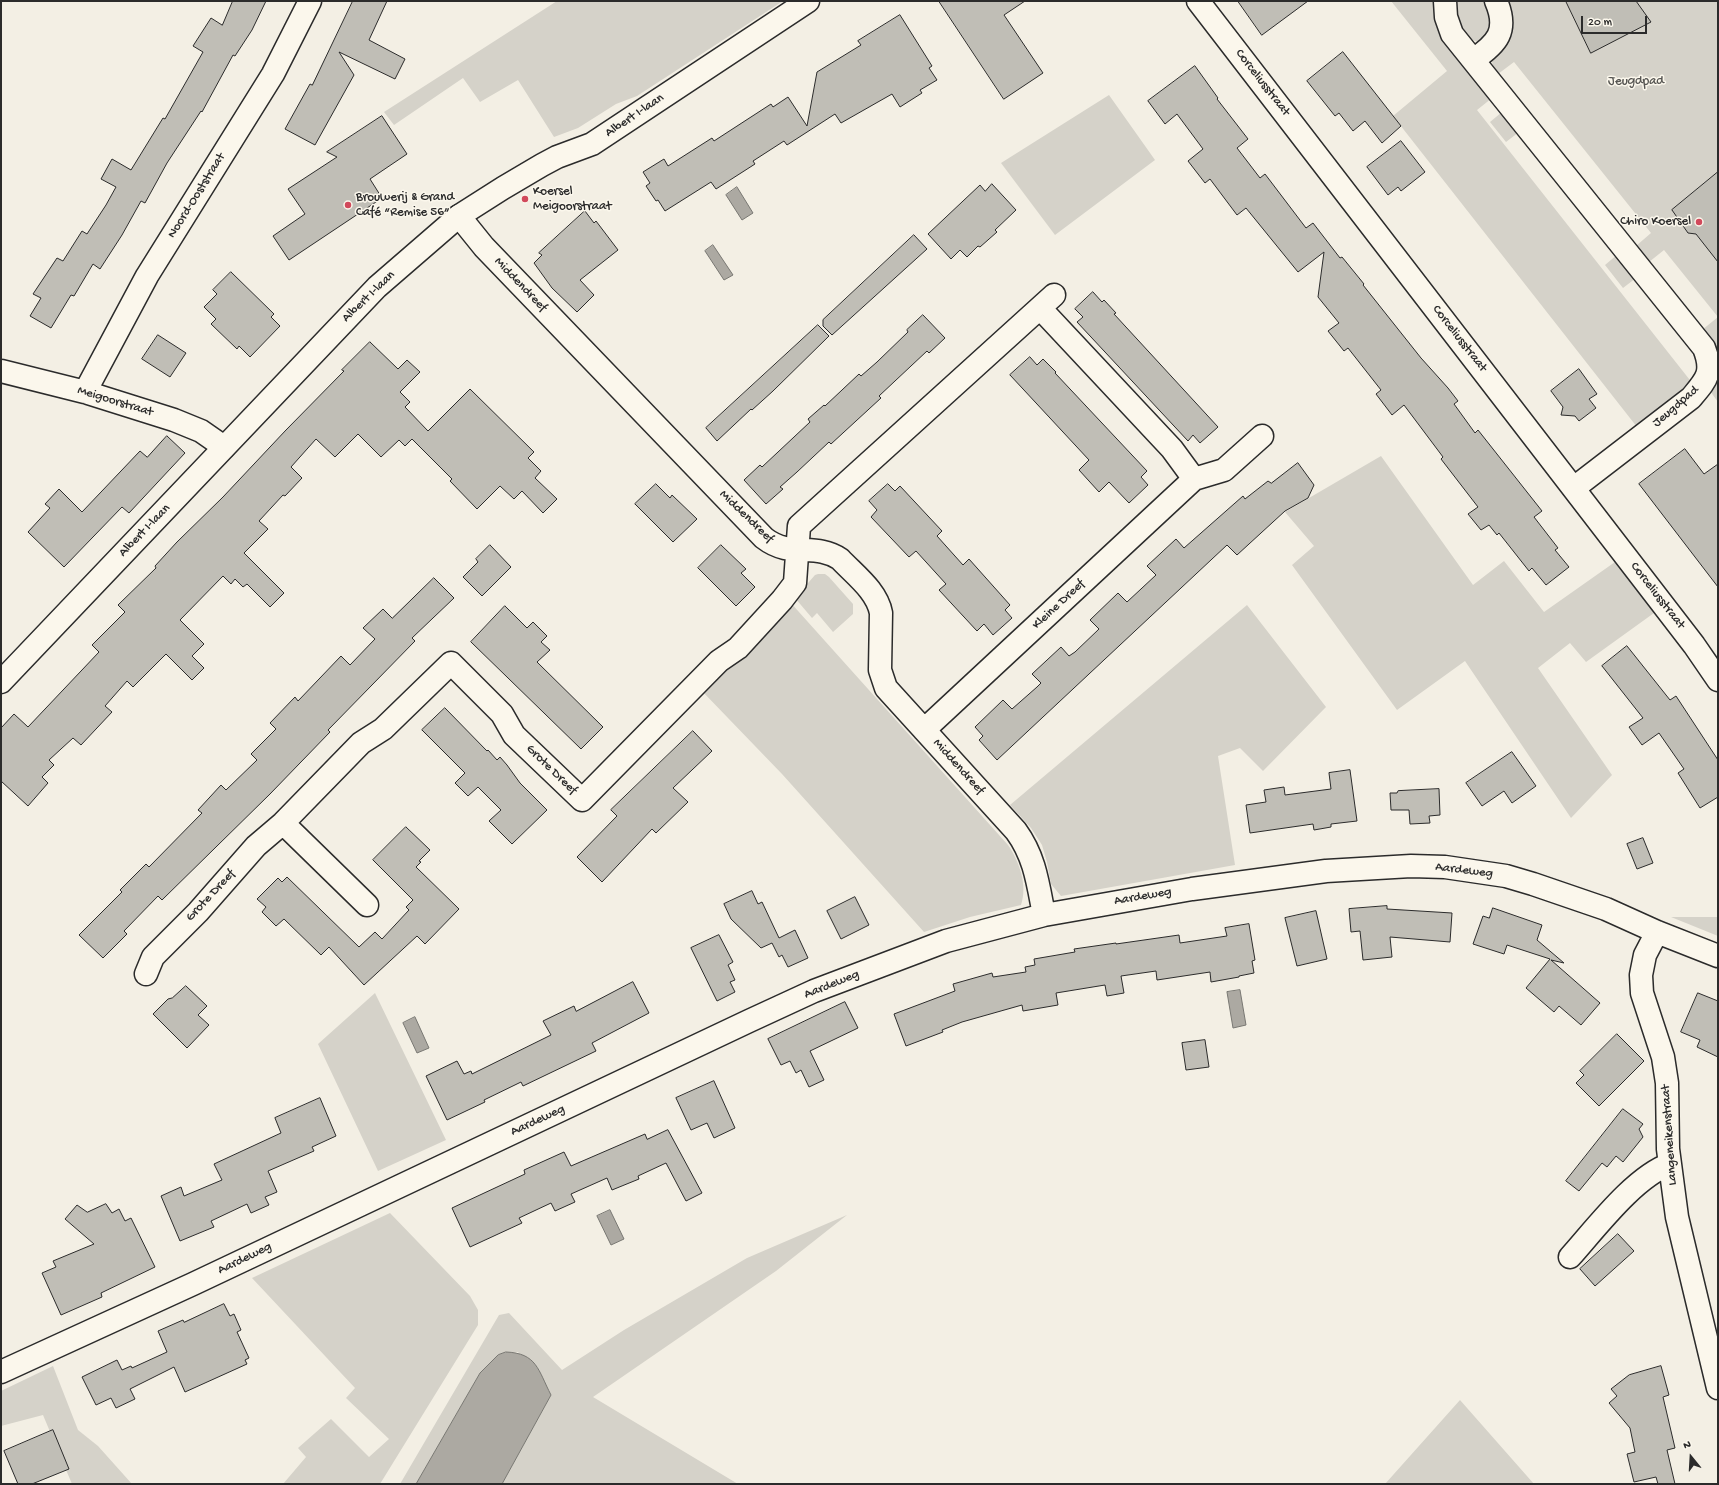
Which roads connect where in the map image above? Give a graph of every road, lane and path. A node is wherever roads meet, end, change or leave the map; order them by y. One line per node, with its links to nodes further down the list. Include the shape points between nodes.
1 (310, 1): 9 (street, Noord-Ooststraat, via 273,74 147,276)
2 (808, 1): 7 (street, Albert I-laan, via 592,144 542,165)
3 (1198, 1): 13 (street, Corceliusstraat)
4 (1445, 1): 6 (street, Jeugdpad, via 1446,17 1452,34)
5 (1496, 1): 6 (street, via 1500,11 1498,39)
6 (1473, 60): 13 (street, Jeugdpad, via 1704,348 1710,362 1706,381 1691,398)
7 (459, 216): 11 (street, Albert I-laan, via 378,287); 14 (street, Middendreef, via 484,247 764,538 780,548)
8 (1, 371): 9 (street, Meigoorstraat)
9 (84, 392): 11 (street, Meigoorstraat, via 201,431)
10 (1262, 436): 12 (street, Kleine Dreef, via 1224,470)
11 (224, 448): 16 (street, Albert I-laan)
12 (1194, 479): 14 (street, via 1172,449 1047,302 799,526); 17 (street, Kleine Dreef)
13 (1574, 488): 15 (street, Corceliusstraat)
14 (796, 550): 17 (street, Middendreef, via 821,551 834,555 877,599 880,613 882,679 886,688); 18 (street, Grote Dreef, via 795,583 782,600 738,648 719,661 582,800 514,735 502,714 451,663 383,729 361,743)
15 (1718, 680)
16 (1, 682)
17 (924, 730): 20 (street, Middendreef, via 1024,842 1034,865)
18 (283, 823): 19 (street); 23 (street, Grote Dreef, via 256,846 198,912 153,957)
19 (367, 905)
20 (1044, 915): 21 (street, Aardeweg, via 1192,889 1326,871 1411,866 1445,867 1506,876 1606,909); 26 (street, Aardeweg, via 946,941 814,991)
21 (1657, 932): 22 (street, Aardeweg); 24 (street, Langeneikenstraat, via 1646,955 1641,975 1642,993 1663,1057 1667,1083)
22 (1718, 956)
23 (146, 974)
24 (1670, 1164): 25 (street, via 1660,1168 1624,1196); 27 (street, Langeneikenstraat, via 1677,1217)
25 (1570, 1257)
26 (1, 1372)
27 (1718, 1388)

